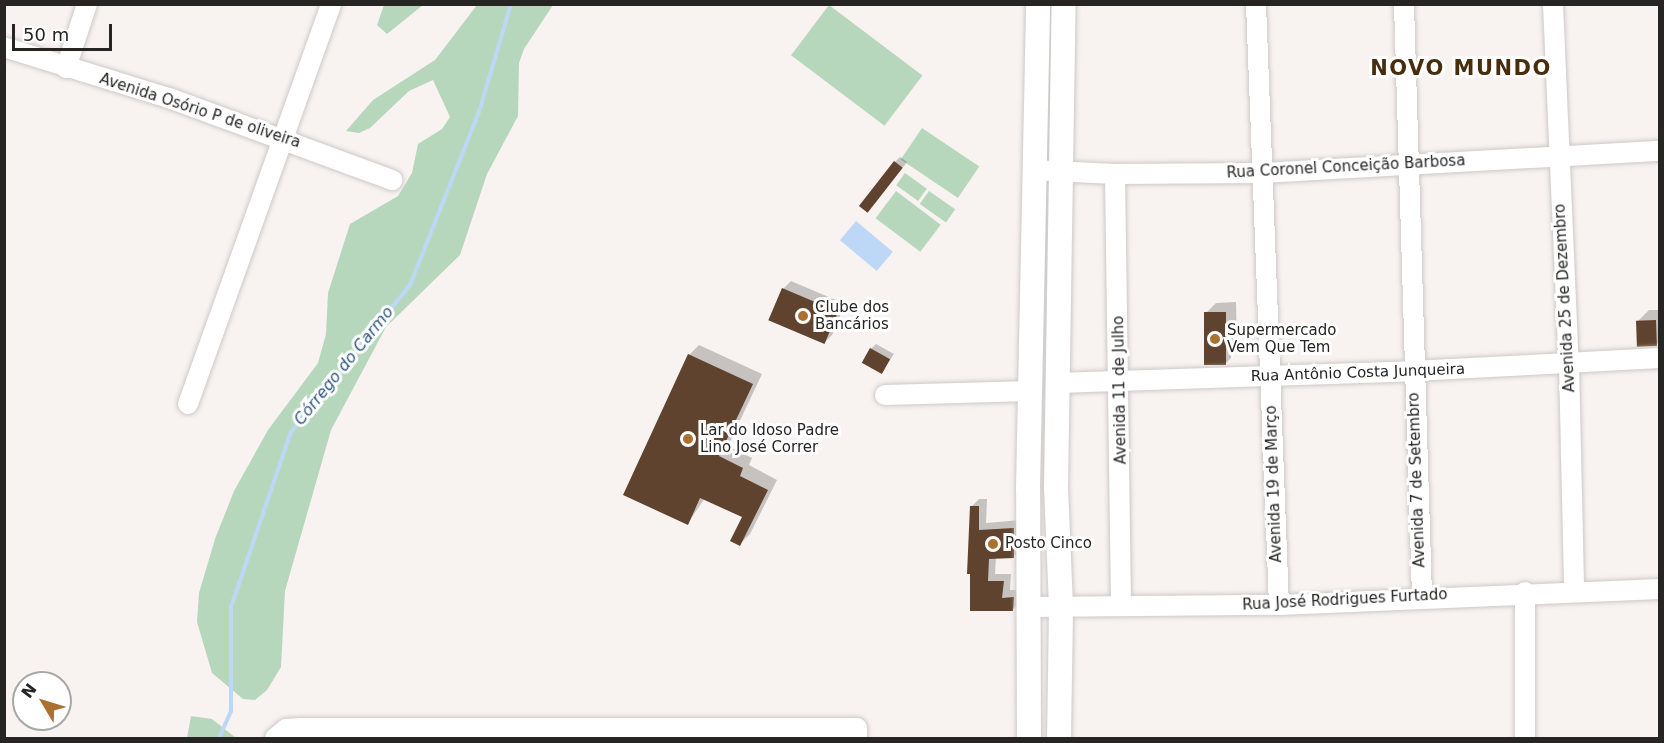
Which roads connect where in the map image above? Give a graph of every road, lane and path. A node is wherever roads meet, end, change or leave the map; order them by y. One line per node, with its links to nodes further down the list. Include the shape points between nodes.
1 (87, 4): 9 (street)
2 (331, 4): 10 (street)
3 (1038, 4): 14 (main road)
4 (1064, 4): 15 (main road)
5 (1256, 4): 16 (street, Avenida 19 de Março)
6 (1404, 4): 13 (street, Avenida 7 de Setembro)
7 (1553, 4): 12 (street, Avenida 25 de Dezembro)
8 (7, 48): 9 (street, Avenida Osório P de oliveira)
9 (66, 68): 10 (street, Avenida Osório P de oliveira)
10 (283, 138): 18 (street, Avenida Osório P de oliveira); 27 (street)
11 (1659, 151): 12 (street, Rua Coronel Conceição Barbosa)
12 (1558, 157): 13 (street, Rua Coronel Conceição Barbosa); 20 (street, Avenida 25 de Dezembro)
13 (1409, 162): 16 (street, Rua Coronel Conceição Barbosa); 21 (street, Avenida 7 de Setembro)
14 (1033, 170): 15 (street, Rua Coronel Conceição Barbosa); 25 (main road)
15 (1060, 173): 17 (street, Rua Coronel Conceição Barbosa); 24 (main road)
16 (1262, 173): 17 (street, Rua Coronel Conceição Barbosa); 22 (street, Avenida 19 de Março)
17 (1115, 174): 23 (street, Avenida 11 de Julho)
18 (392, 180)
19 (1659, 358): 20 (street, Rua Antônio Costa Junqueira)
20 (1569, 364): 21 (street, Rua Antônio Costa Junqueira); 31 (street, Avenida 25 de Dezembro)
21 (1413, 371): 22 (street, Rua Antônio Costa Junqueira); 33 (street, Avenida 7 de Setembro)
22 (1270, 377): 23 (street, Rua Antônio Costa Junqueira); 34 (street, Avenida 19 de Março)
23 (1120, 382): 24 (street, Rua Antônio Costa Junqueira); 36 (street, Avenida 11 de Julho)
24 (1057, 383): 29 (main road)
25 (1031, 391): 26 (street); 28 (main road)
26 (885, 395)
27 (188, 405)
28 (1028, 488): 29 (main road); 37 (main road)
29 (1056, 488): 35 (main road)
30 (1659, 588): 31 (street, Rua José Rodrigues Furtado)
31 (1574, 591): 32 (street, Rua José Rodrigues Furtado)
32 (1525, 592): 33 (street, Rua José Rodrigues Furtado); 43 (street)
33 (1422, 596): 34 (street, Rua José Rodrigues Furtado)
34 (1279, 604): 36 (street, Rua José Rodrigues Furtado)
35 (1061, 606): 36 (street, Rua José Rodrigues Furtado); 37 (street, Rua José Rodrigues Furtado); 42 (main road)
36 (1122, 606)
37 (1030, 607): 41 (main road)
38 (857, 733): 40 (street)
39 (281, 734): 40 (street)
40 (516, 734)
41 (1029, 738)
42 (1059, 738)
43 (1525, 738)

